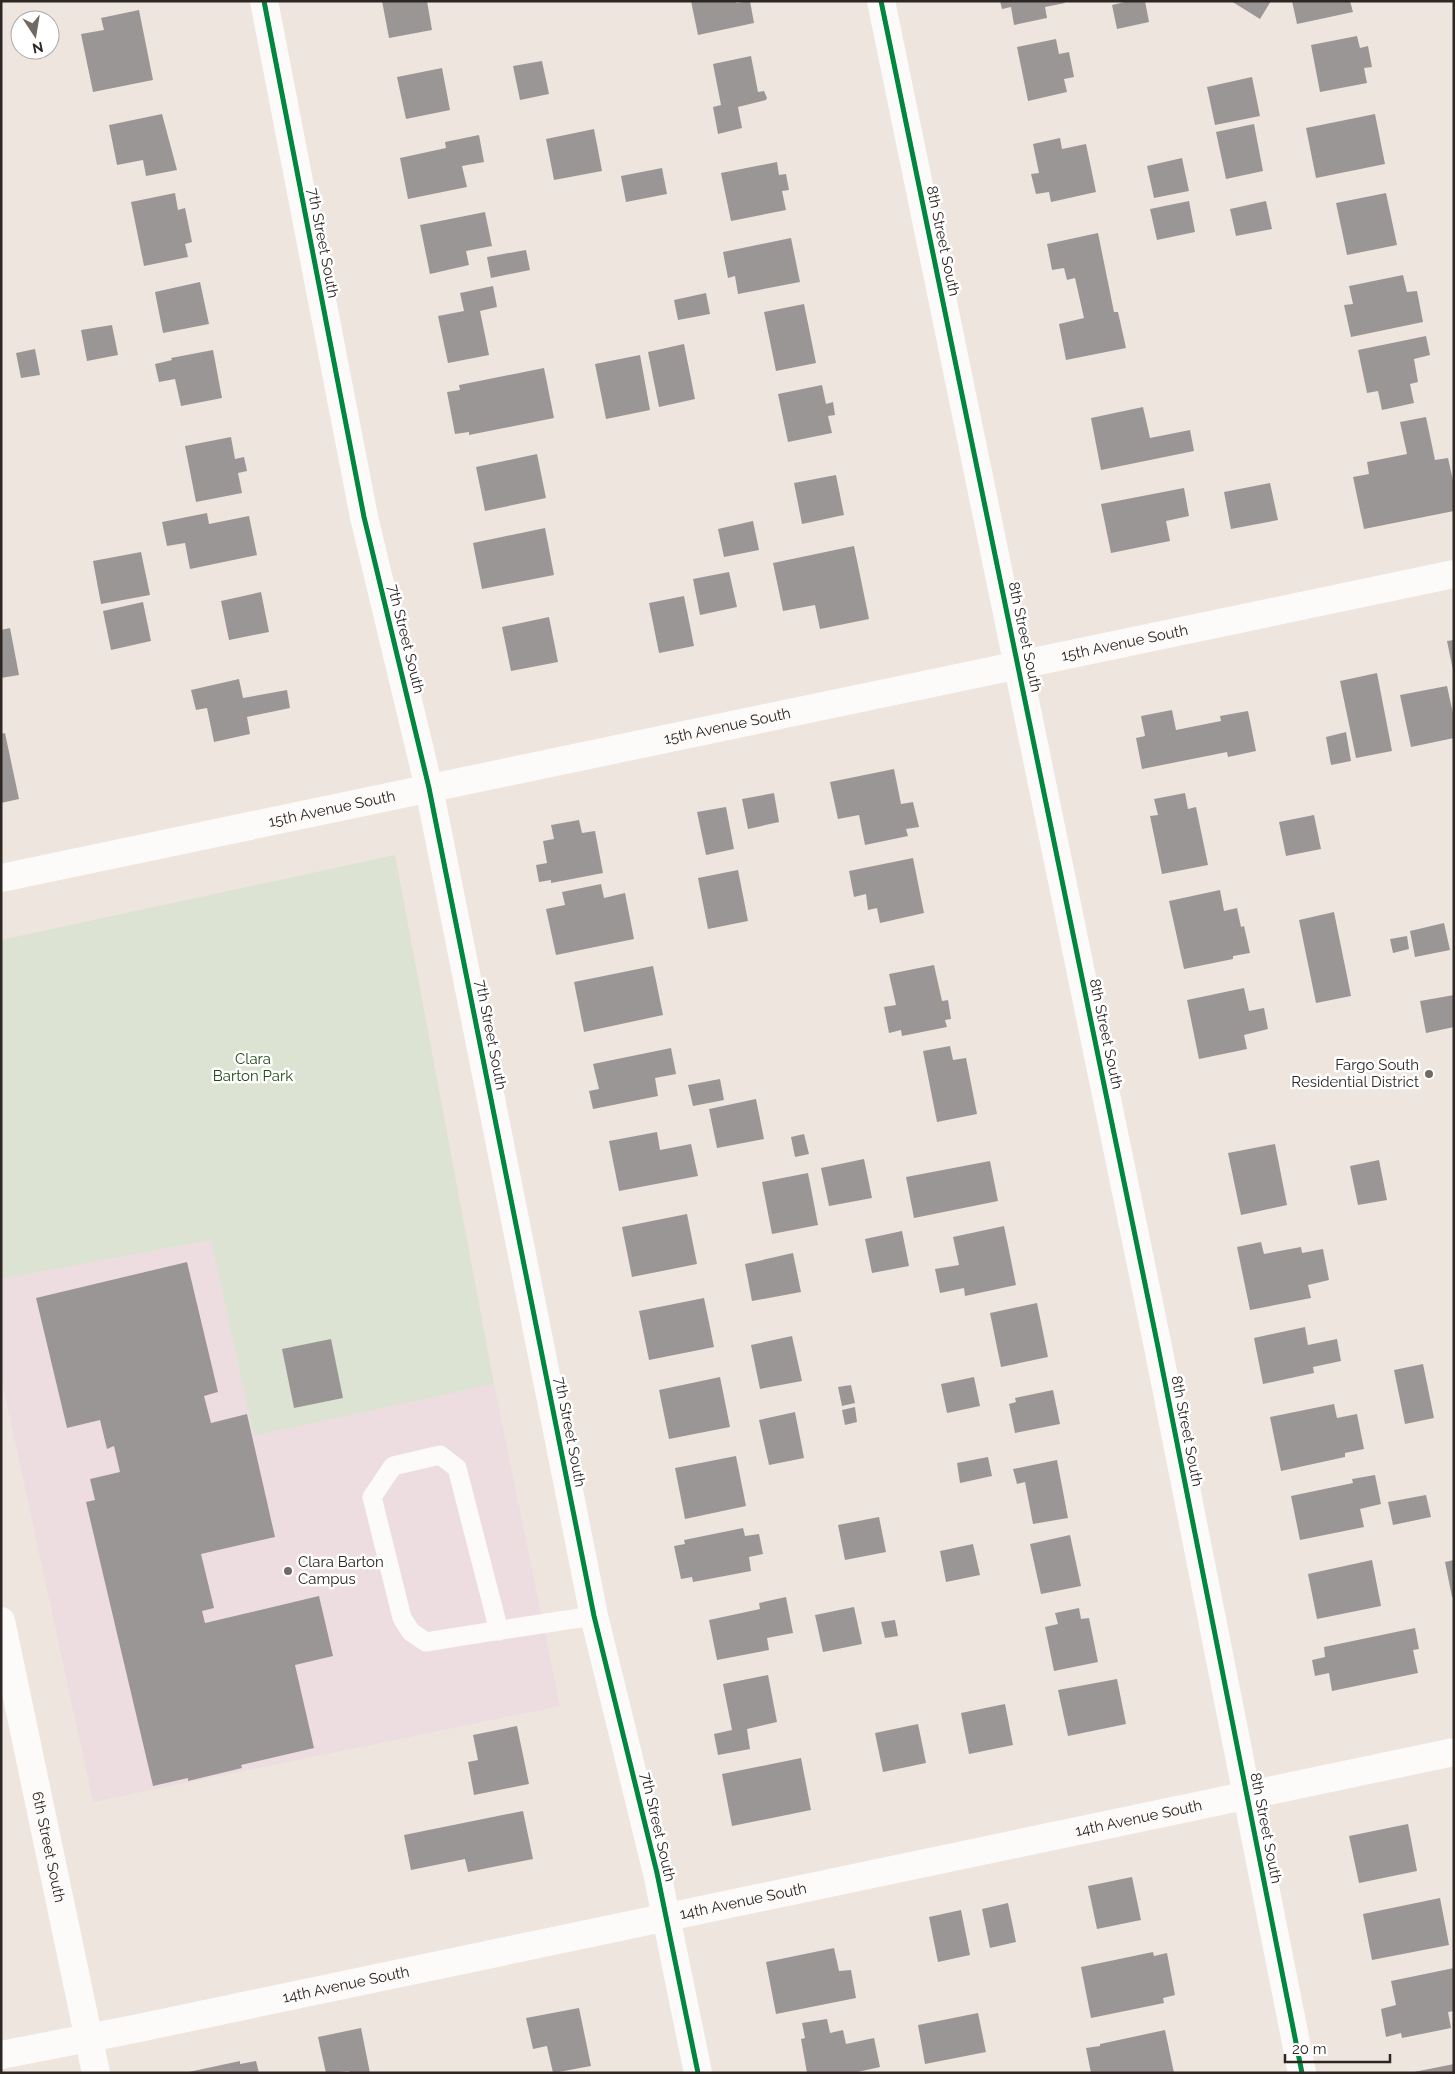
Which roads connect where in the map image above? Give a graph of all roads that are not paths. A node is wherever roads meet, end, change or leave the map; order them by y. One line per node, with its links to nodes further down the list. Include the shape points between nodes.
1 (264, 1): 5 (street, 7th Street South, via 364,517)
2 (882, 1): 4 (street, 8th Street South)
3 (1454, 574): 4 (street, 15th Avenue South)
4 (1018, 665): 5 (street, 15th Avenue South); 11 (street, 8th Street South)
5 (429, 788): 6 (street, 15th Avenue South); 7 (street, 7th Street South)
6 (1, 878)
7 (594, 1616): 9 (lane); 12 (street, 7th Street South)
8 (1, 1621): 13 (street, 6th Street South)
9 (498, 1631): 9 (lane, via 426,1642 412,1632 402,1618 372,1497 393,1466 440,1455 457,1468)
10 (1454, 1752): 11 (street, 14th Avenue South)
11 (1248, 1796): 12 (street, 14th Avenue South); 17 (street, 8th Street South)
12 (666, 1918): 13 (street, 14th Avenue South); 16 (street, 7th Street South)
13 (89, 2038): 14 (street, 14th Avenue South); 15 (street, 6th Street South)
14 (1, 2055)
15 (96, 2073)
16 (698, 2073)
17 (1302, 2073)

